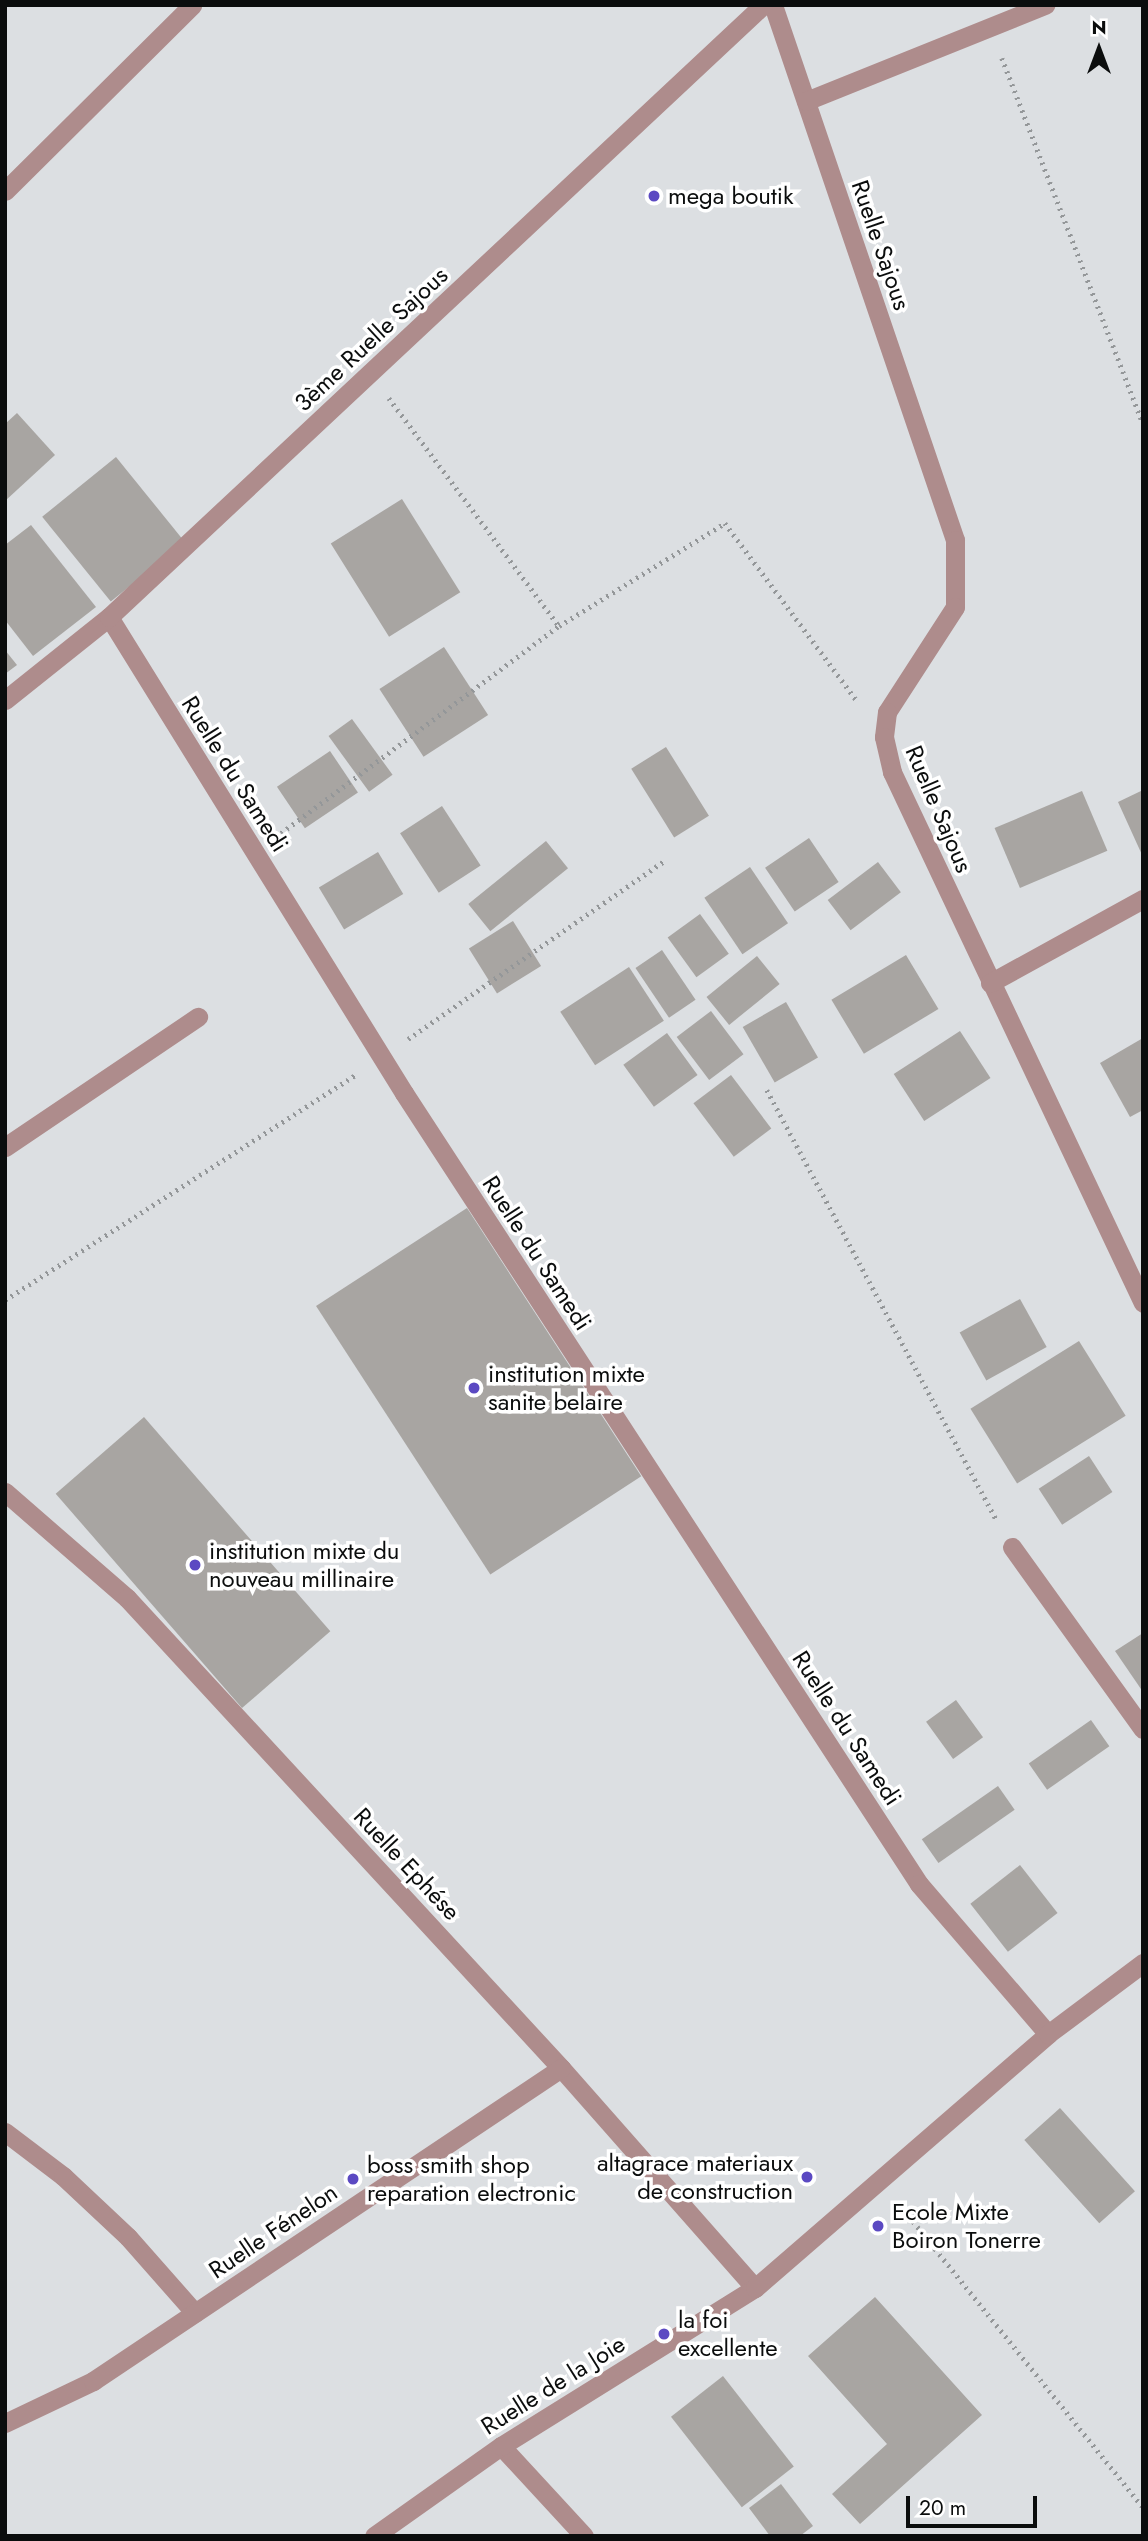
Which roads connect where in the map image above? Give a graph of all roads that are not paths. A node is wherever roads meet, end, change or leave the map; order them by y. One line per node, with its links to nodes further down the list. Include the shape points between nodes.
1 (191, 5): 6 (street)
2 (763, 5): 7 (street, 3ème Ruelle Sajous)
3 (774, 5): 5 (street, Ruelle Sajous)
4 (1045, 5): 5 (street)
5 (806, 101): 10 (street, Ruelle Sajous, via 955,540 955,607 887,712 884,737 892,772)
6 (5, 191)
7 (109, 617): 8 (street, 3ème Ruelle Sajous); 18 (street, Ruelle du Samedi, via 382,1057 919,1884)
8 (5, 700)
9 (1143, 899): 10 (street)
10 (990, 984): 13 (street, Ruelle Sajous)
11 (198, 1017): 12 (street)
12 (5, 1147)
13 (1143, 1303)
14 (5, 1492): 19 (street, Ruelle Ephése, via 127,1598)
15 (1012, 1547): 16 (street)
16 (1143, 1729)
17 (1143, 1963): 18 (street)
18 (1048, 2034): 21 (street, Ruelle de la Joie)
19 (561, 2068): 21 (street, Ruelle Ephése); 22 (street, Ruelle Fénelon)
20 (5, 2132): 22 (street, via 64,2176 128,2236)
21 (755, 2288): 24 (street, Ruelle de la Joie)
22 (195, 2313): 23 (street, Ruelle Fénelon, via 93,2381)
23 (5, 2423)
24 (501, 2446): 25 (street, Ruelle de la Joie); 26 (street)
25 (374, 2536)
26 (584, 2536)

